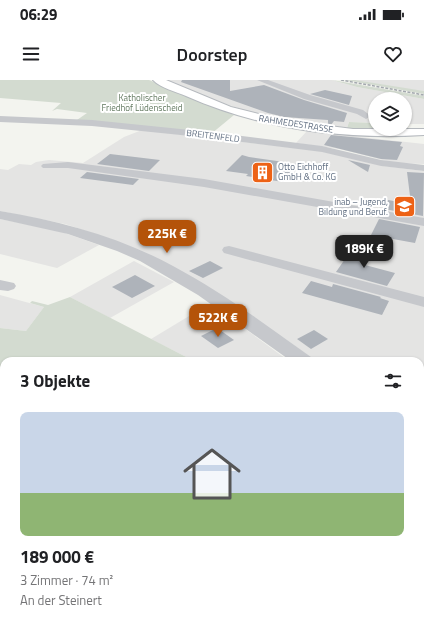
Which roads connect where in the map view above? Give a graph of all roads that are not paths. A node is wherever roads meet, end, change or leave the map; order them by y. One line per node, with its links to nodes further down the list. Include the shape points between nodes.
1 (158, 80): 5 (main road, RAHMEDESTRASSE, via 236,112 307,129)
2 (261, 80): 3 (street)
3 (366, 116)
4 (0, 119): 7 (street, BREITENFELD, via 92,123 210,135 322,149 382,163)
5 (422, 136)
6 (48, 166): 9 (street, via 68,165 204,183)
7 (424, 168)
8 (0, 215): 12 (street, via 70,230 154,263 187,281)
9 (424, 222)
10 (228, 250): 11 (street)
11 (424, 302)
12 (298, 357)

